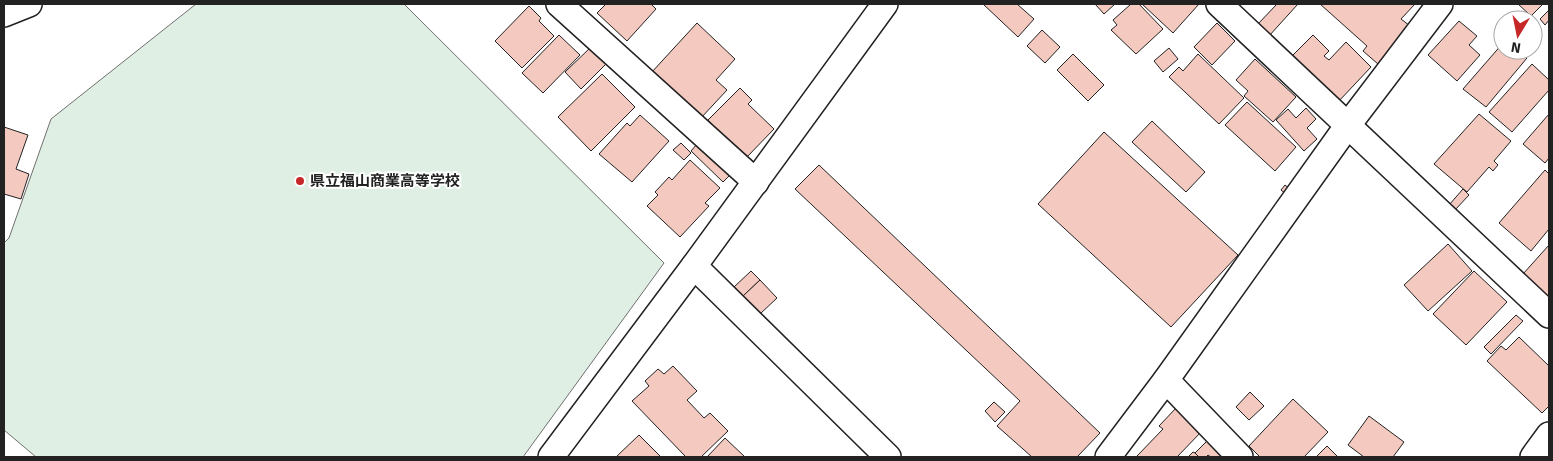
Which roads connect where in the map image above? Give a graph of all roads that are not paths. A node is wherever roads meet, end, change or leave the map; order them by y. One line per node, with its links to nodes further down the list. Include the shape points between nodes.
1 (29, 4): 6 (street)
2 (559, 4): 8 (street)
3 (885, 4): 8 (street)
4 (1219, 4): 7 (street)
5 (1440, 4): 7 (street)
6 (4, 14)
7 (1348, 125): 10 (street); 11 (street)
8 (756, 182): 9 (street)
9 (694, 266): 13 (street); 14 (street)
10 (1549, 315)
11 (1166, 380): 15 (street); 16 (street)
12 (1549, 434): 17 (street)
13 (551, 457)
14 (888, 457)
15 (1108, 457)
16 (1240, 457)
17 (1533, 457)

